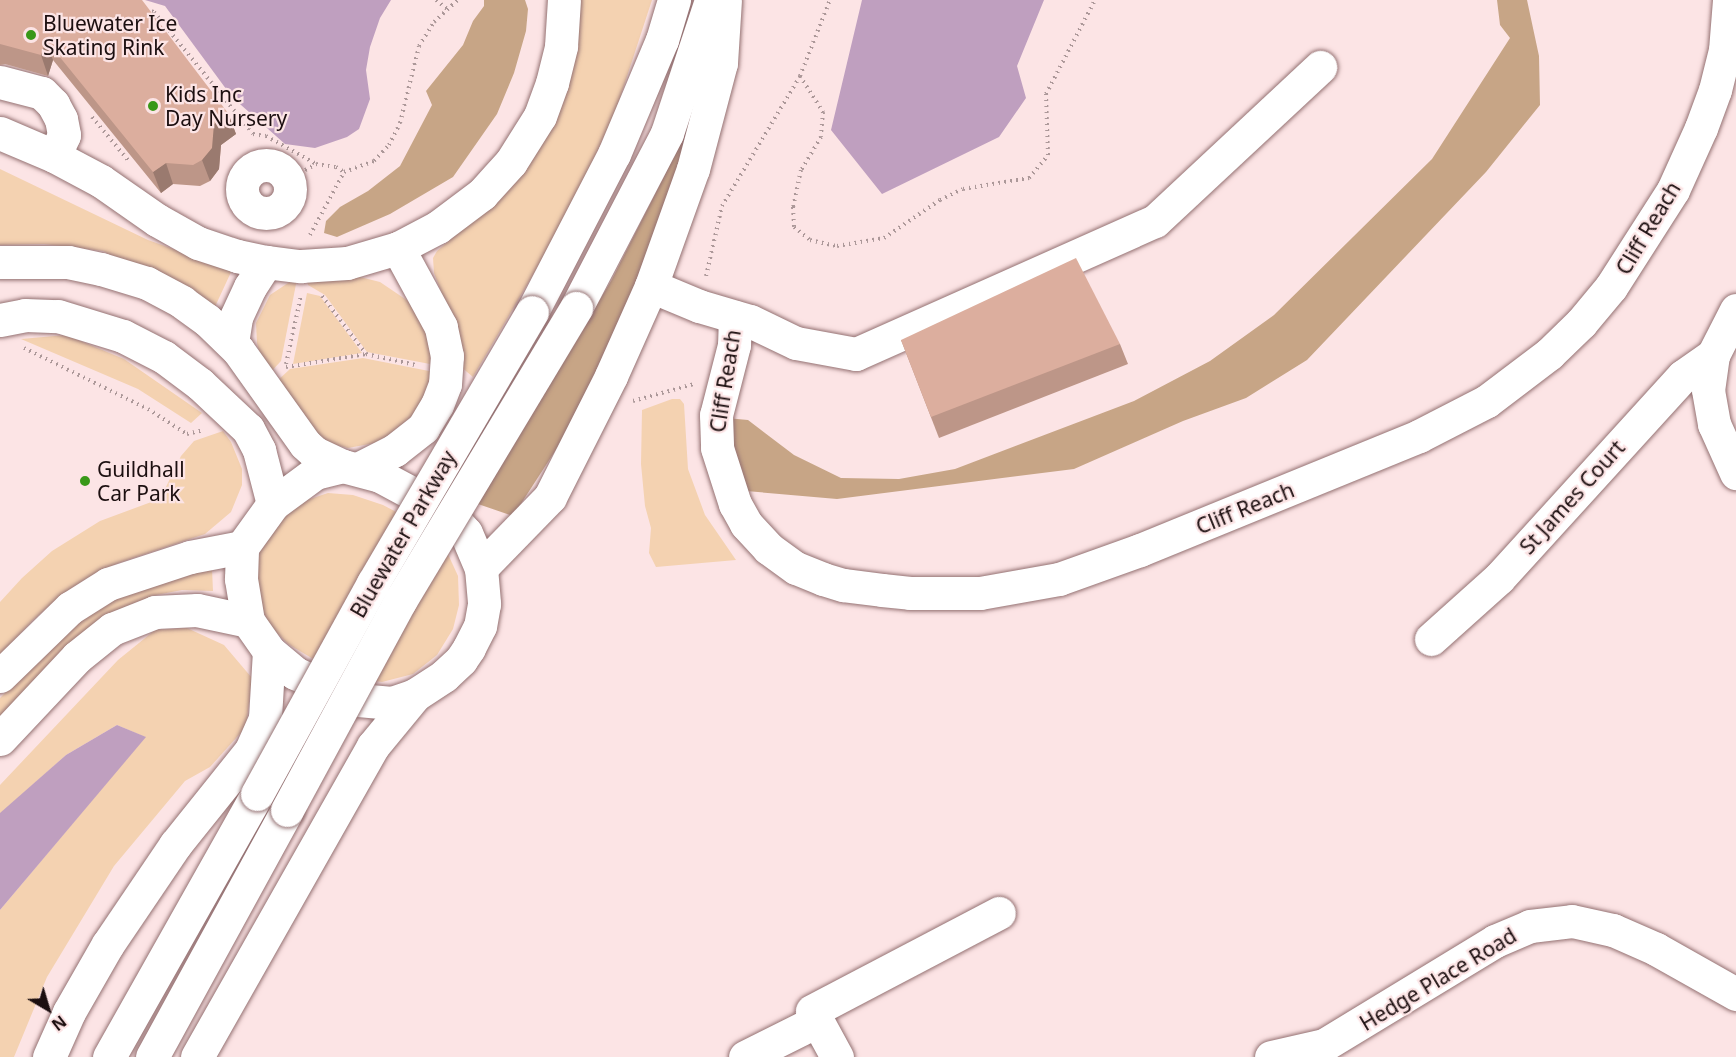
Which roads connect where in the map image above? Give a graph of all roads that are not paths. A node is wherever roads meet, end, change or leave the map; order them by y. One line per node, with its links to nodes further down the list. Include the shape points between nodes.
1 (564, 0): 11 (street, via 561,46 552,83 540,116 520,150 470,205)
2 (674, 0): 35 (street, Bluewater Parkway, bridge, via 658,51 614,154 532,312 374,583)
3 (711, 0): 36 (street, Bluewater Parkway, bridge, via 667,133 576,308 400,601)
4 (725, 0): 14 (street, via 721,63 693,169)
5 (1729, 0): 16 (street, Cliff Reach, via 1718,80 1680,176 1626,267 1567,338 1515,381 1456,418 1140,550 1059,579 1001,591 910,593 823,579 796,568 768,548 738,510 723,475 716,441 716,416 734,345)
6 (1320, 68): 16 (street, via 1155,221 856,354 796,343)
7 (0, 82): 9 (street, via 42,93 53,104 64,135)
8 (0, 133): 9 (street)
9 (54, 156): 12 (street, via 198,243)
10 (284, 174): 12 (street, via 290,189 285,204 264,213 249,207)
11 (398, 248): 12 (street, via 308,279); 20 (street, via 441,327 447,370 442,393 423,428 403,445)
12 (252, 259): 18 (street, via 250,287 236,317)
13 (0, 262): 18 (street, via 68,262 117,273 182,302)
14 (651, 286): 16 (street); 24 (street, via 550,497)
15 (1736, 309): 19 (street)
16 (735, 317)
17 (0, 320): 22 (street, via 25,315 58,316 123,336 164,357 248,429 259,450)
18 (232, 343): 20 (street, via 305,444 315,453)
19 (1713, 355): 21 (street, via 1708,379 1712,416); 26 (street, St James Court, via 1683,376 1499,578)
20 (351, 468): 22 (street, via 315,473); 24 (street, via 380,476 447,512 466,533)
21 (1736, 473)
22 (273, 504): 23 (street)
23 (242, 547): 25 (street, via 241,579); 28 (street, via 190,557 108,584 70,608)
24 (481, 568): 29 (street, via 484,604 472,642 454,668)
25 (248, 621): 27 (street); 30 (street, via 197,610 155,612 112,630 77,657)
26 (1431, 639)
27 (269, 651): 29 (street, via 295,673 355,700 392,704); 34 (street, via 265,718 250,750 175,846 108,944 69,1012)
28 (0, 676)
29 (415, 695): 37 (street, via 373,746)
30 (0, 739)
31 (999, 913): 33 (street, via 812,1011)
32 (1736, 994): 40 (street, Hedge Place Road, via 1613,930 1572,921 1530,926 1495,941 1324,1045)
33 (818, 1021): 38 (street); 39 (street)
34 (49, 1057)
35 (109, 1057)
36 (152, 1057)
37 (197, 1057)
38 (745, 1057)
39 (837, 1057)
40 (1271, 1057)

